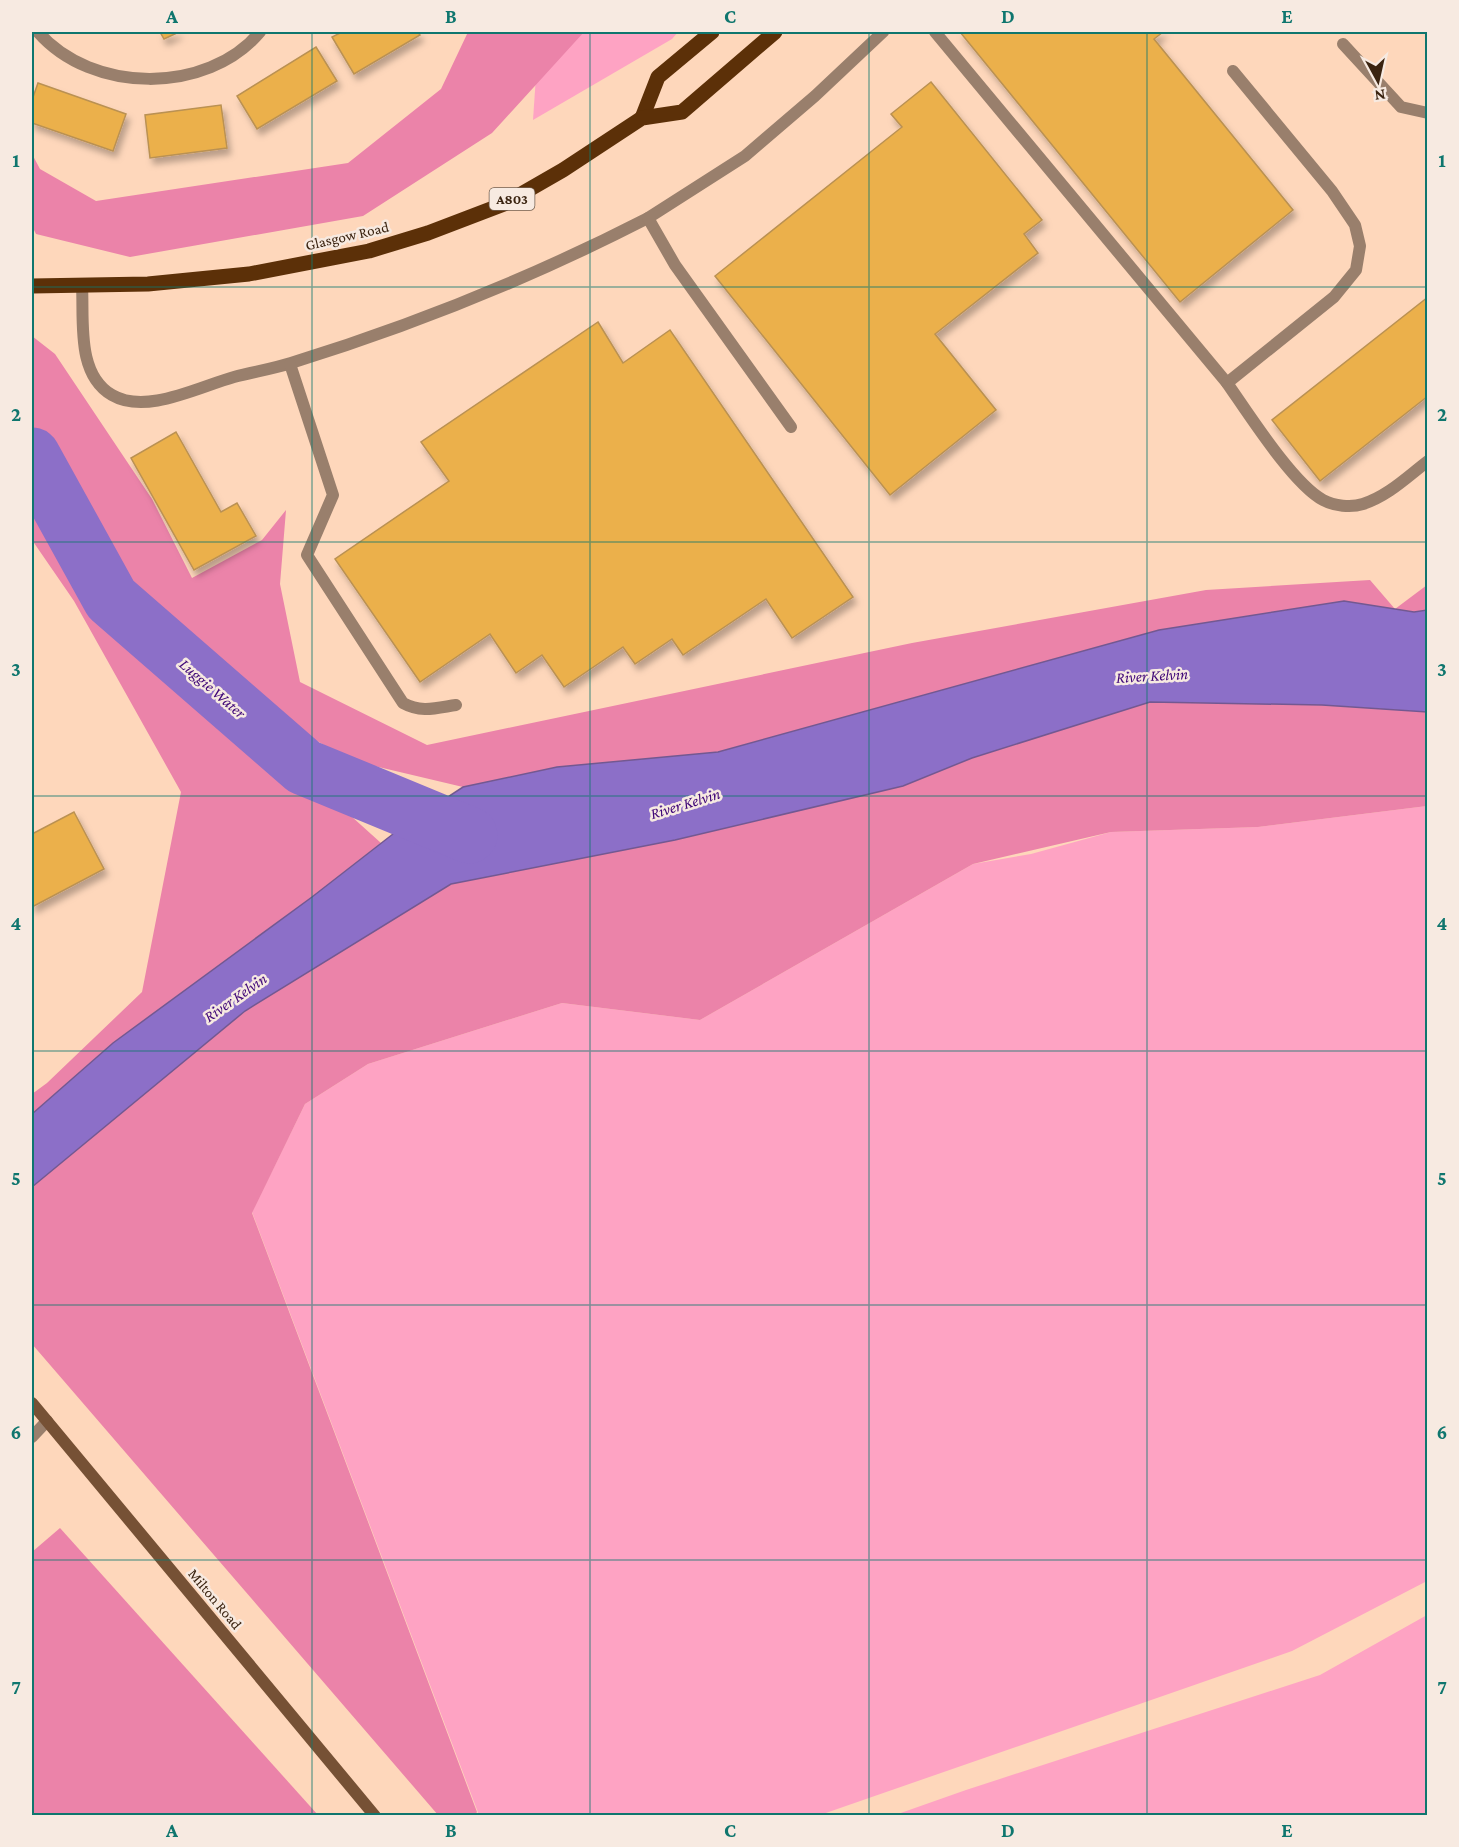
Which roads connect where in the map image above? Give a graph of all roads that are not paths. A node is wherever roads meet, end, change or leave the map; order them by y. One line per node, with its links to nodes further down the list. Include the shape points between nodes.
1 (38, 32): 2 (street, via 62,54 94,69 160,80 197,73 227,60)
2 (260, 32)
3 (712, 32): 10 (main road, via 658,77)
4 (775, 32): 10 (main road, Glasgow Road / A803, via 682,112)
5 (883, 32): 11 (street, via 745,156)
6 (935, 32): 15 (street)
7 (1343, 44): 9 (street, via 1401,107)
8 (1233, 71): 15 (street, via 1332,190 1355,225 1360,246 1356,270 1334,297)
9 (1428, 113)
10 (642, 118): 13 (main road, Glasgow Road / A803, via 504,204 369,251 249,274)
11 (648, 218): 14 (street, via 461,305); 16 (street, via 675,265)
12 (33, 283): 13 (main road, Glasgow Road / A803)
13 (82, 286): 14 (street, via 88,365 97,382 125,401 159,400)
14 (290, 364): 18 (street, via 333,495 307,555 403,702 425,710)
15 (1227, 383): 17 (street, via 1280,457 1308,490 1324,501 1360,505 1383,496)
16 (791, 427)
17 (1428, 461)
18 (456, 705)
19 (32, 1403): 20 (main road, Milton Road)
20 (47, 1421): 21 (street); 22 (main road, Milton Road)
21 (32, 1437)
22 (375, 1815)

